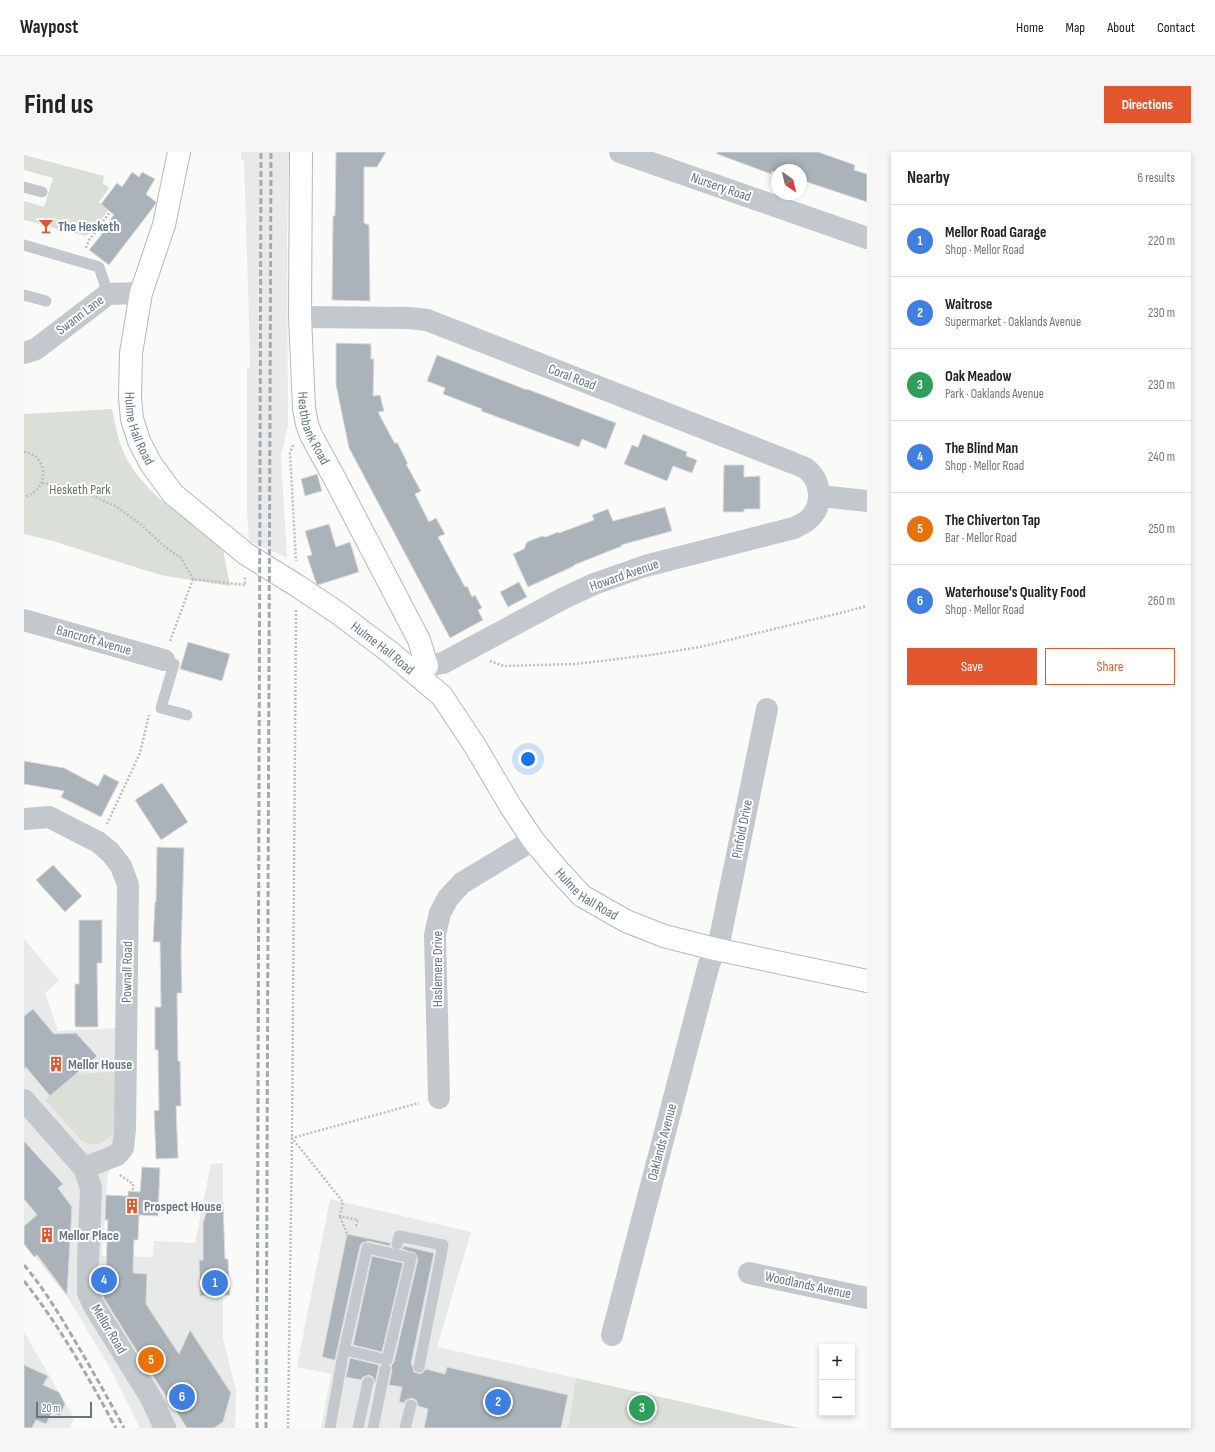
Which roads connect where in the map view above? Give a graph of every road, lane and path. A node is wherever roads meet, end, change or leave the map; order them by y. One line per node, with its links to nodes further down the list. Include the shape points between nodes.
1 (179, 152): 10 (main road, Hulme Hall Road, via 164,225)
2 (301, 152): 14 (main road, Heathbank Road)
3 (620, 152): 7 (street, Nursery Road)
4 (24, 187): 5 (lane)
5 (42, 192)
6 (110, 212): 9 (path, via 89,240)
7 (867, 238)
8 (24, 245): 9 (lane)
9 (83, 262): 11 (lane, via 99,267)
10 (141, 293): 11 (street, Swann Lane); 29 (main road, Hulme Hall Road, via 131,353 132,419 139,441 151,464 173,494 246,554)
11 (108, 294): 15 (street, Swann Lane, via 36,349)
12 (24, 295): 13 (lane)
13 (46, 301)
14 (300, 317): 19 (street, Coral Road, via 427,320 805,468 815,480); 29 (main road, Heathbank Road, via 304,408 308,430 419,640)
15 (24, 353)
16 (295, 440): 22 (path, via 290,453)
17 (24, 452): 18 (path, via 33,455 41,464)
18 (42, 483): 20 (path, via 34,493); 23 (path, via 76,488 117,507 181,558)
19 (820, 496): 21 (street); 29 (street, Howard Avenue, via 817,508 810,518 794,528 617,575 562,599 443,663)
20 (24, 497)
21 (867, 501)
22 (296, 559)
23 (193, 579)
24 (296, 606): 38 (path)
25 (867, 606): 28 (path, via 707,645 650,655 575,664 504,666)
26 (24, 620): 27 (street, Bancroft Avenue)
27 (164, 660): 31 (lane, via 174,664 161,708)
28 (487, 660)
29 (423, 671): 33 (main road, Hulme Hall Road, via 475,746)
30 (767, 709): 34 (street, Pinfold Drive, via 720,938)
31 (187, 715)
32 (25, 819): 39 (street, Pownall Road, via 49,817 98,842 121,866 128,885 123,1148 117,1155)
33 (533, 840): 34 (main road, Hulme Hall Road, via 582,896 605,910 664,936); 36 (street, Haslemere Drive, via 462,882 440,912 435,935)
34 (715, 949): 35 (main road, Hulme Hall Road); 46 (street, Oaklands Avenue)
35 (867, 981)
36 (439, 1098): 38 (path)
37 (24, 1100): 39 (street, Mellor Road)
38 (292, 1138): 40 (path, via 343,1202); 53 (path)
39 (84, 1168): 52 (street, Mellor Road, via 91,1188 88,1293 151,1398)
40 (340, 1216): 41 (path, via 358,1220); 43 (path)
41 (356, 1226)
42 (397, 1244): 49 (lane, via 399,1236 443,1246)
43 (351, 1245)
44 (749, 1273): 45 (street, Woodlands Avenue)
45 (867, 1298)
46 (612, 1335)
47 (343, 1355): 48 (lane); 48 (lane, via 367,1248 411,1258); 54 (lane)
48 (386, 1364): 56 (lane, bridge)
49 (419, 1367)
50 (368, 1382): 55 (lane)
51 (411, 1405): 57 (lane)
52 (165, 1428)
53 (288, 1428)
54 (330, 1428)
55 (358, 1428)
56 (373, 1428)
57 (405, 1428)

